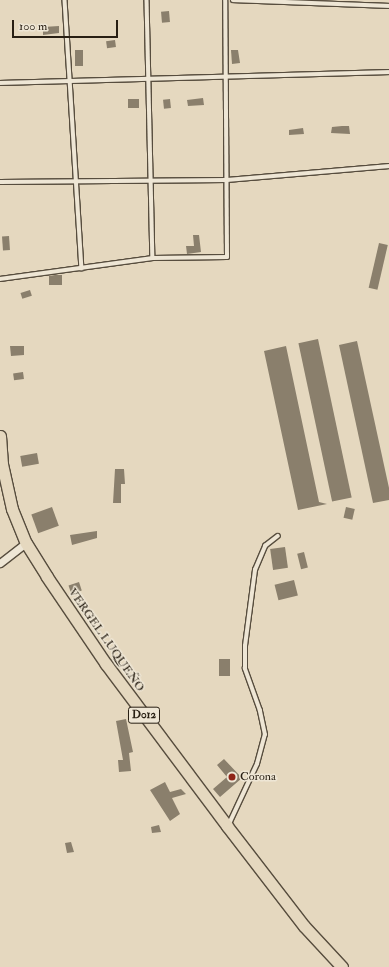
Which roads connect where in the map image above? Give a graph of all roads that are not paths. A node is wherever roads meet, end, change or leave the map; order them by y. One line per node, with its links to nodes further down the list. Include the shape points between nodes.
1 (65, 0): 12 (lane)
2 (147, 0): 11 (lane)
3 (225, 0): 10 (lane)
4 (233, 0): 6 (lane)
5 (360, 0): 7 (lane)
6 (300, 1): 7 (lane)
7 (359, 5): 8 (lane)
8 (389, 6)
9 (389, 72): 10 (lane)
10 (226, 75): 11 (lane); 17 (lane)
11 (149, 78): 12 (lane); 16 (lane)
12 (70, 80): 13 (lane); 15 (lane)
13 (0, 83)
14 (389, 166): 17 (lane)
15 (77, 180): 16 (lane); 18 (lane); 20 (lane)
16 (152, 180): 17 (lane); 19 (lane)
17 (227, 180): 19 (lane, via 227,257)
18 (0, 182)
19 (153, 258): 20 (lane)
20 (82, 268): 21 (lane)
21 (0, 279)
22 (0, 436): 24 (main road, VERGEL LUQUEÑO / D012, via 6,485 12,509)
23 (278, 536): 26 (lane, via 266,546 255,570 245,646 245,669 260,711 265,735 257,764)
24 (26, 542): 25 (street); 26 (main road, VERGEL LUQUEÑO / D012, via 106,664)
25 (0, 563)
26 (227, 826): 27 (main road, VERGEL LUQUEÑO / D012, via 304,926)
27 (342, 967)

